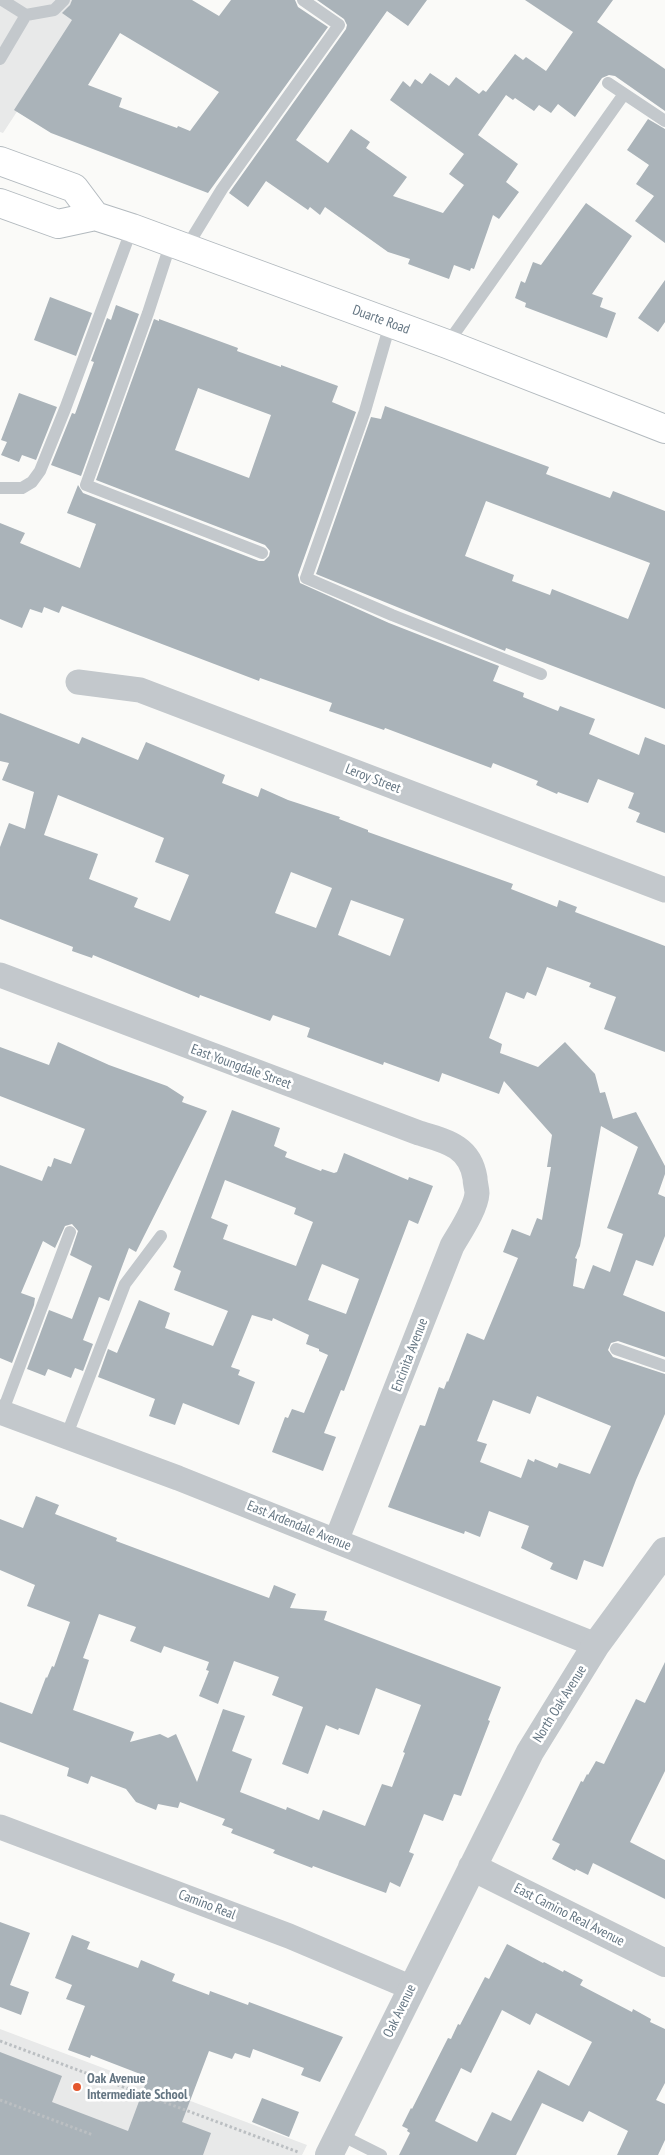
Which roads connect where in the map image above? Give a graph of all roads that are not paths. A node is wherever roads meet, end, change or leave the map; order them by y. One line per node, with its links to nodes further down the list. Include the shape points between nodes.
1 (2, 0): 4 (lane)
2 (64, 0): 4 (lane, via 54,10)
3 (303, 0): 13 (lane, via 339,24 222,189)
4 (26, 15): 5 (lane)
5 (0, 59)
6 (608, 83): 7 (lane)
7 (624, 94): 8 (lane); 15 (lane)
8 (665, 121)
9 (0, 160): 11 (main road, via 74,188)
10 (0, 203): 11 (main road, via 58,224)
11 (96, 216): 12 (main road, Duarte Road)
12 (132, 228): 13 (main road, Duarte Road); 17 (lane, via 40,471 32,482 22,488)
13 (178, 245): 14 (main road, Duarte Road); 18 (lane, via 86,485)
14 (390, 324): 15 (main road, Duarte Road); 19 (lane, via 365,411 306,578)
15 (447, 344): 16 (main road, Duarte Road)
16 (665, 429)
17 (0, 488)
18 (262, 553)
19 (541, 674)
20 (78, 682): 21 (street, Leroy Street, via 140,690)
21 (665, 890)
22 (0, 975): 23 (street, East Youngdale Street, via 419,1133 446,1140 464,1152)
23 (474, 1169): 30 (street, Encinita Avenue, via 477,1194 469,1216 452,1246)
24 (70, 1232): 28 (lane)
25 (161, 1236): 29 (lane, via 125,1284)
26 (616, 1350): 27 (lane)
27 (665, 1366)
28 (1, 1412): 29 (street, East Ardendale Avenue)
29 (66, 1436): 30 (street, East Ardendale Avenue)
30 (336, 1541): 32 (street, East Ardendale Avenue)
31 (665, 1551): 32 (street, North Oak Avenue)
32 (596, 1645): 34 (street, North Oak Avenue, via 530,1752)
33 (0, 1827): 36 (street, Camino Real, via 289,1936)
34 (472, 1867): 35 (street, East Camino Real Avenue); 36 (street, Oak Avenue)
35 (665, 1963)
36 (412, 1988): 37 (street, Oak Avenue)
37 (334, 2144): 38 (lane)
38 (381, 2155)

